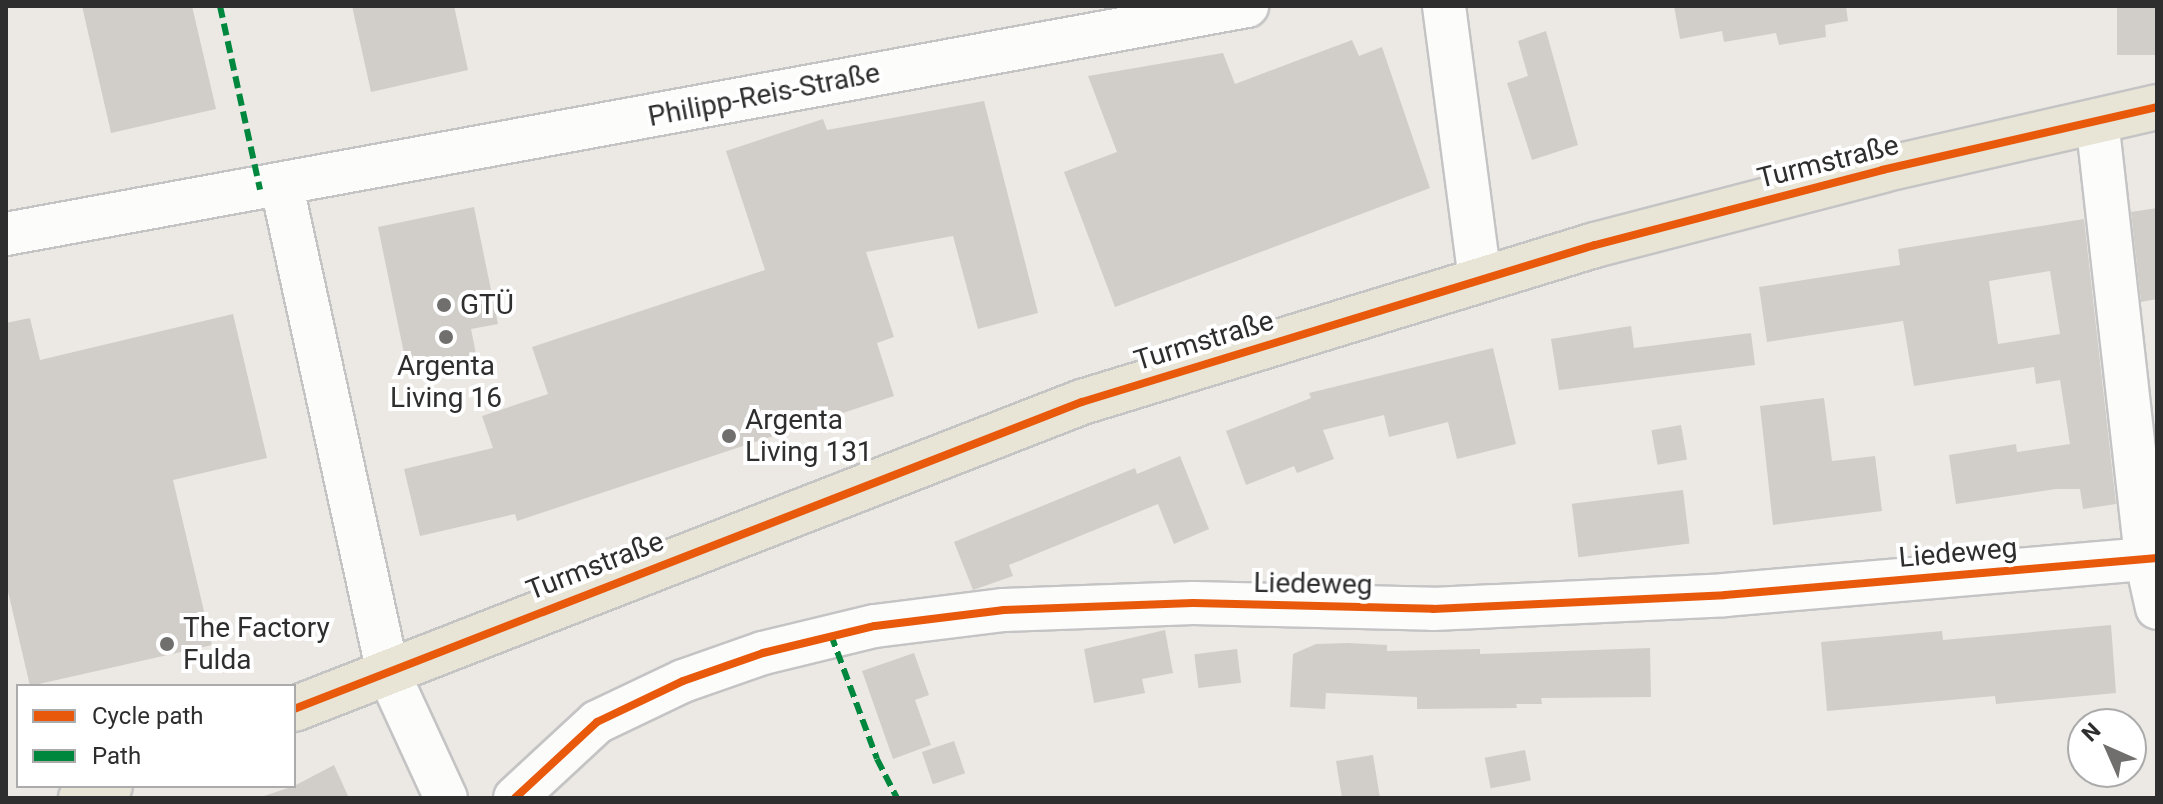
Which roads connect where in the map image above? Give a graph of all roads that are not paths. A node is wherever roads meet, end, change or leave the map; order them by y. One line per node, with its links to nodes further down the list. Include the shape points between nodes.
1 (1247, 6): 5 (street, Philipp-Reis-Straße)
2 (1444, 6): 7 (street)
3 (2157, 107): 4 (main road, Turmstraße)
4 (2097, 120): 7 (main road, Turmstraße, via 1869,173); 8 (street)
5 (282, 187): 6 (street, Philipp-Reis-Straße); 10 (street)
6 (6, 234)
7 (1480, 278): 10 (main road, Turmstraße, via 1082,402)
8 (2152, 559): 9 (street); 15 (street, Liedeweg, via 1725,595 1433,609 1193,603 1004,610 875,626 683,681 597,722)
9 (2157, 608)
10 (387, 670): 11 (main road, Turmstraße); 14 (street)
11 (296, 708)
12 (105, 788): 13 (main road)
13 (81, 798)
14 (446, 798)
15 (515, 798)

